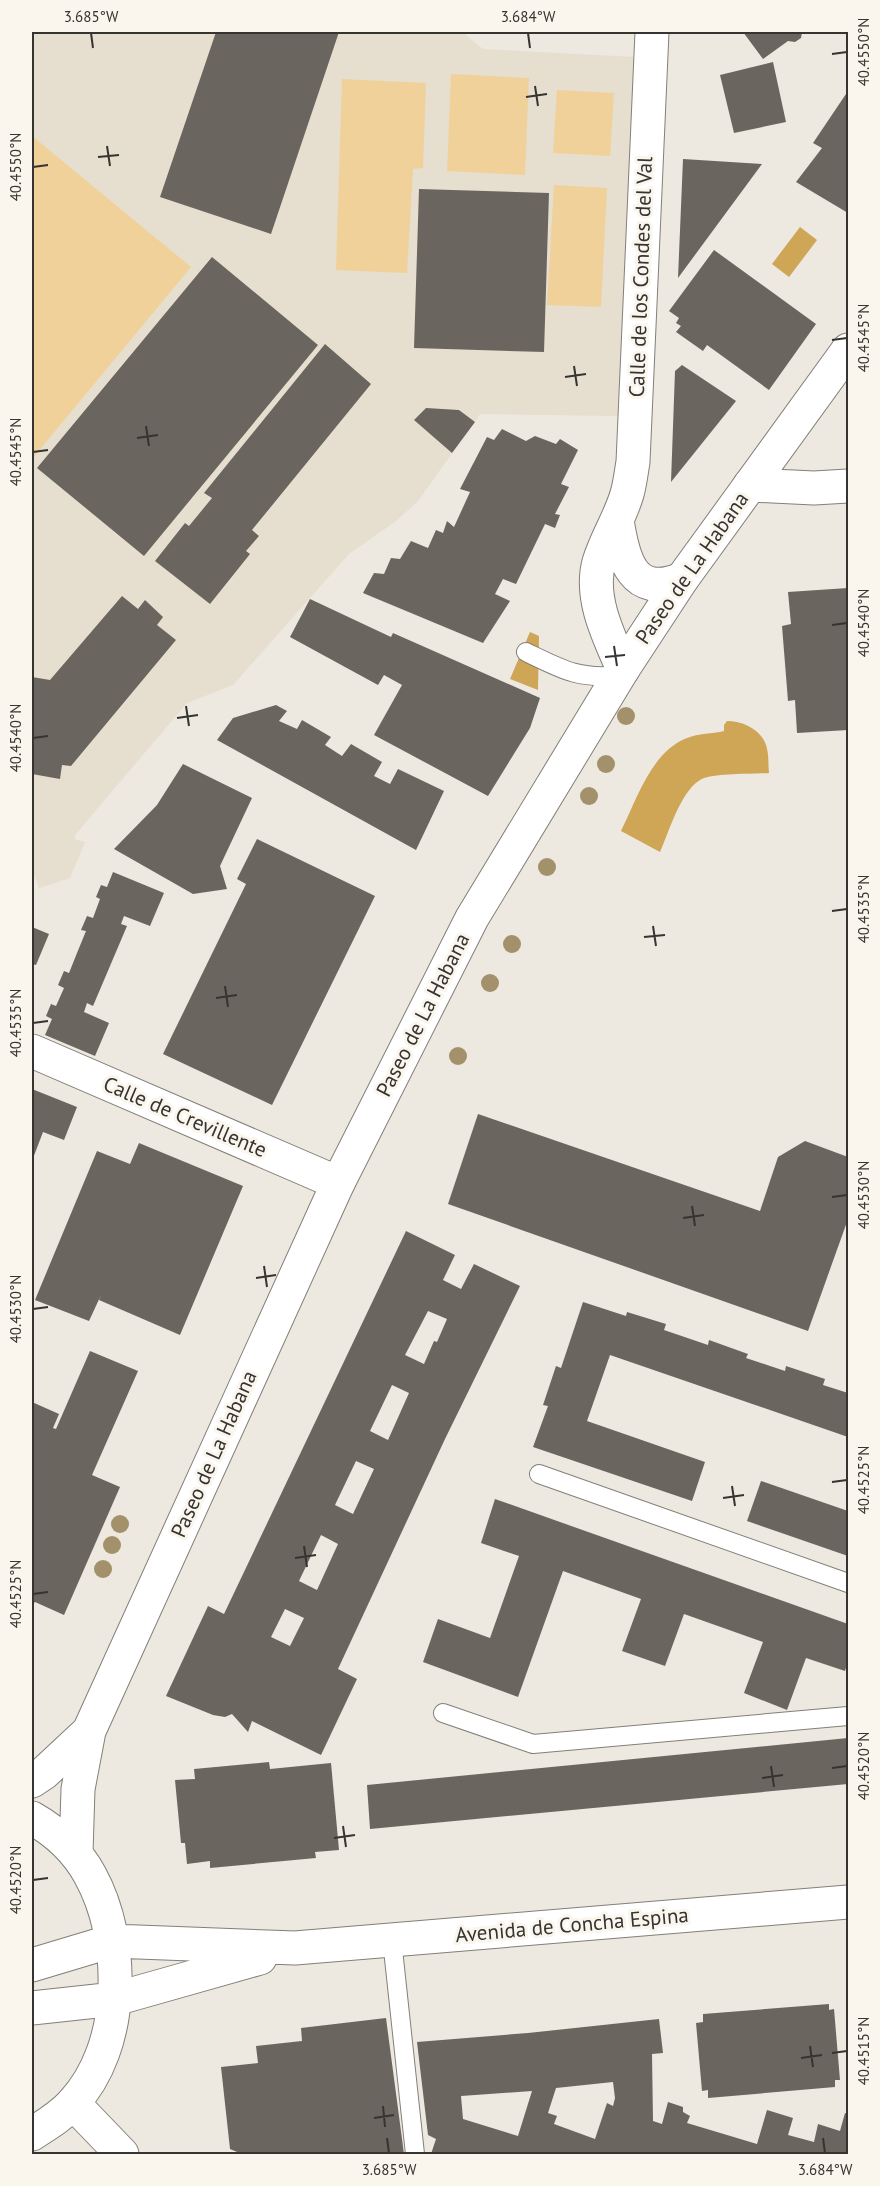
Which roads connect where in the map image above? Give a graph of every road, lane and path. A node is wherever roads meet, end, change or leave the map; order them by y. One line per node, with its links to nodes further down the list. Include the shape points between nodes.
1 (651, 32): 5 (street, Calle de los Condes del Val, via 633,462)
2 (849, 350): 3 (street, Paseo de La Habana)
3 (750, 484): 4 (street); 6 (street, Paseo de La Habana)
4 (849, 486)
5 (617, 520): 6 (street, via 625,559 632,571 657,585); 8 (street, Calle de los Condes del Val, via 599,564 597,584 600,608)
6 (681, 579): 8 (street, Paseo de La Habana)
7 (526, 652): 8 (lane, via 586,677)
8 (621, 672): 10 (street, Paseo de La Habana, via 472,918)
9 (32, 1051): 10 (street, Calle de Crevillente)
10 (338, 1183): 15 (street, Paseo de La Habana)
11 (539, 1474): 12 (lane)
12 (849, 1583)
13 (443, 1713): 14 (lane, via 533,1744)
14 (849, 1716)
15 (88, 1731): 16 (street); 18 (street, via 78,1789)
16 (32, 1781)
17 (32, 1818): 18 (street)
18 (76, 1854): 21 (street, via 101,1897)
19 (849, 1902): 20 (street, Avenida de Concha Espina)
20 (392, 1940): 22 (street, Avenida de Concha Espina); 29 (lane)
21 (112, 1941): 22 (street, Avenida de Concha Espina); 23 (street, Avenida de Concha Espina); 24 (street)
22 (295, 1948): 24 (street, Avenida de Concha Espina)
23 (32, 1965)
24 (115, 1999): 25 (street, Avenida de Concha Espina); 26 (street, via 103,2051)
25 (32, 2008)
26 (73, 2103): 27 (street); 28 (street)
27 (32, 2134)
28 (122, 2154)
29 (415, 2154)

